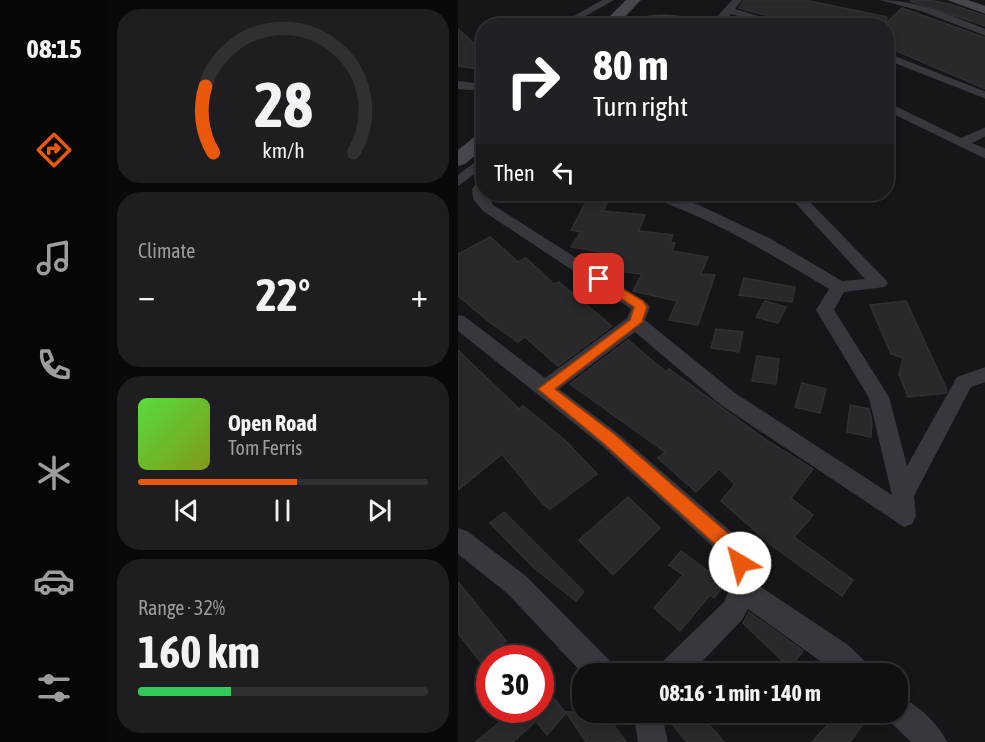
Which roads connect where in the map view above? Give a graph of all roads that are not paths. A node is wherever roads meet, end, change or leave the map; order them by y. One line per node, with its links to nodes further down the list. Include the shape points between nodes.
1 (609, 0): 8 (street)
2 (634, 0): 9 (main road)
3 (737, 0): 6 (street)
4 (885, 0): 12 (street, via 924,9)
5 (954, 0): 7 (main road)
6 (727, 10): 10 (street); 11 (street)
7 (986, 10)
8 (579, 16)
9 (615, 18)
10 (723, 18)
11 (757, 18)
12 (986, 33)
13 (894, 59): 16 (street)
14 (458, 85): 15 (street)
15 (476, 87)
16 (986, 96)
17 (894, 110): 19 (street)
18 (986, 131): 19 (street)
19 (961, 143): 21 (street)
20 (476, 145): 22 (main road)
21 (986, 155)
22 (458, 160)
23 (476, 166): 24 (street)
24 (458, 182)
25 (482, 201): 30 (street, via 638,304 641,307)
26 (677, 201): 28 (street, via 765,243)
27 (801, 201): 28 (street, via 879,283)
28 (839, 286): 33 (street, via 825,310 879,397)
29 (458, 321): 32 (street)
30 (635, 322): 32 (street); 33 (street, via 728,399 904,516)
31 (986, 374): 33 (street, via 964,382)
32 (545, 389): 35 (street, via 608,438 733,549 740,563)
33 (903, 495)
34 (458, 539): 36 (street, via 517,585)
35 (742, 589): 37 (street, via 733,611); 38 (street)
36 (593, 663)
37 (681, 663)
38 (846, 663)
39 (908, 719): 40 (street)
40 (932, 742)

